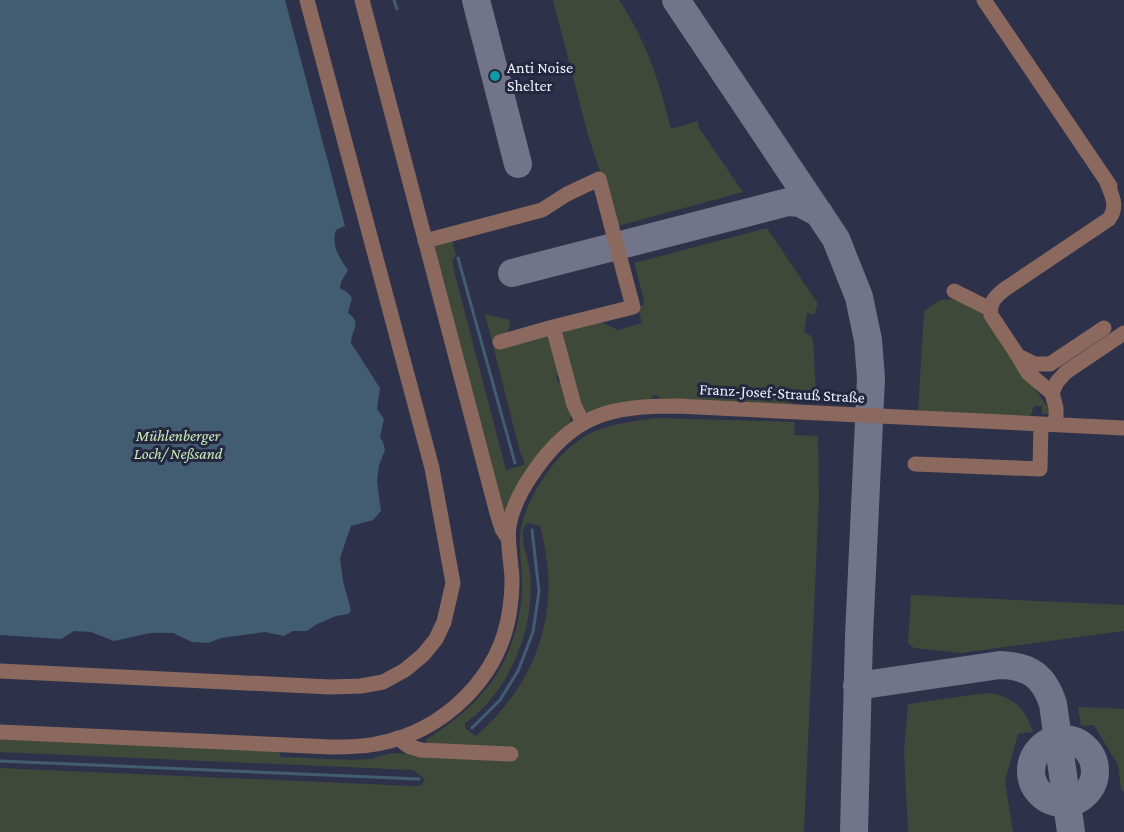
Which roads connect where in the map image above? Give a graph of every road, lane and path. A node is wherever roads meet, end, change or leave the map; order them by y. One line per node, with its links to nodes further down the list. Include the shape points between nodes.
1 (307, 0): 21 (street, via 432,468 453,583 444,622 423,656 405,670 382,682 361,686)
2 (362, 0): 6 (street)
3 (984, 0): 4 (street)
4 (1106, 180): 5 (street); 8 (street, via 1115,202 1114,213 995,296)
5 (1124, 205)
6 (425, 241): 9 (street, via 542,210 599,179 633,307); 20 (street, via 496,513)
7 (954, 291): 8 (street)
8 (990, 309): 13 (street)
9 (553, 327): 12 (street); 16 (street, via 574,405)
10 (1104, 328): 14 (street, via 1050,364)
11 (1124, 333): 15 (street, via 1066,372)
12 (500, 342)
13 (1018, 356): 14 (street); 15 (street, via 1028,373)
14 (1043, 364): 15 (street)
15 (1052, 393): 17 (street, via 1056,408)
16 (583, 423): 17 (street, Franz-Josef-Strauß Straße, via 610,413 656,406); 20 (street, Franz-Josef-Strauß Straße, via 558,441 527,482 511,516)
17 (1049, 424): 18 (street, Franz-Josef-Strauß Straße); 19 (street, via 1040,469)
18 (1124, 428)
19 (915, 464)
20 (508, 538): 23 (street, via 512,574 509,612 489,667 452,710 419,731)
21 (0, 671)
22 (0, 732): 23 (street, via 331,747)
23 (398, 738): 24 (street, via 421,750)
24 (511, 754)

